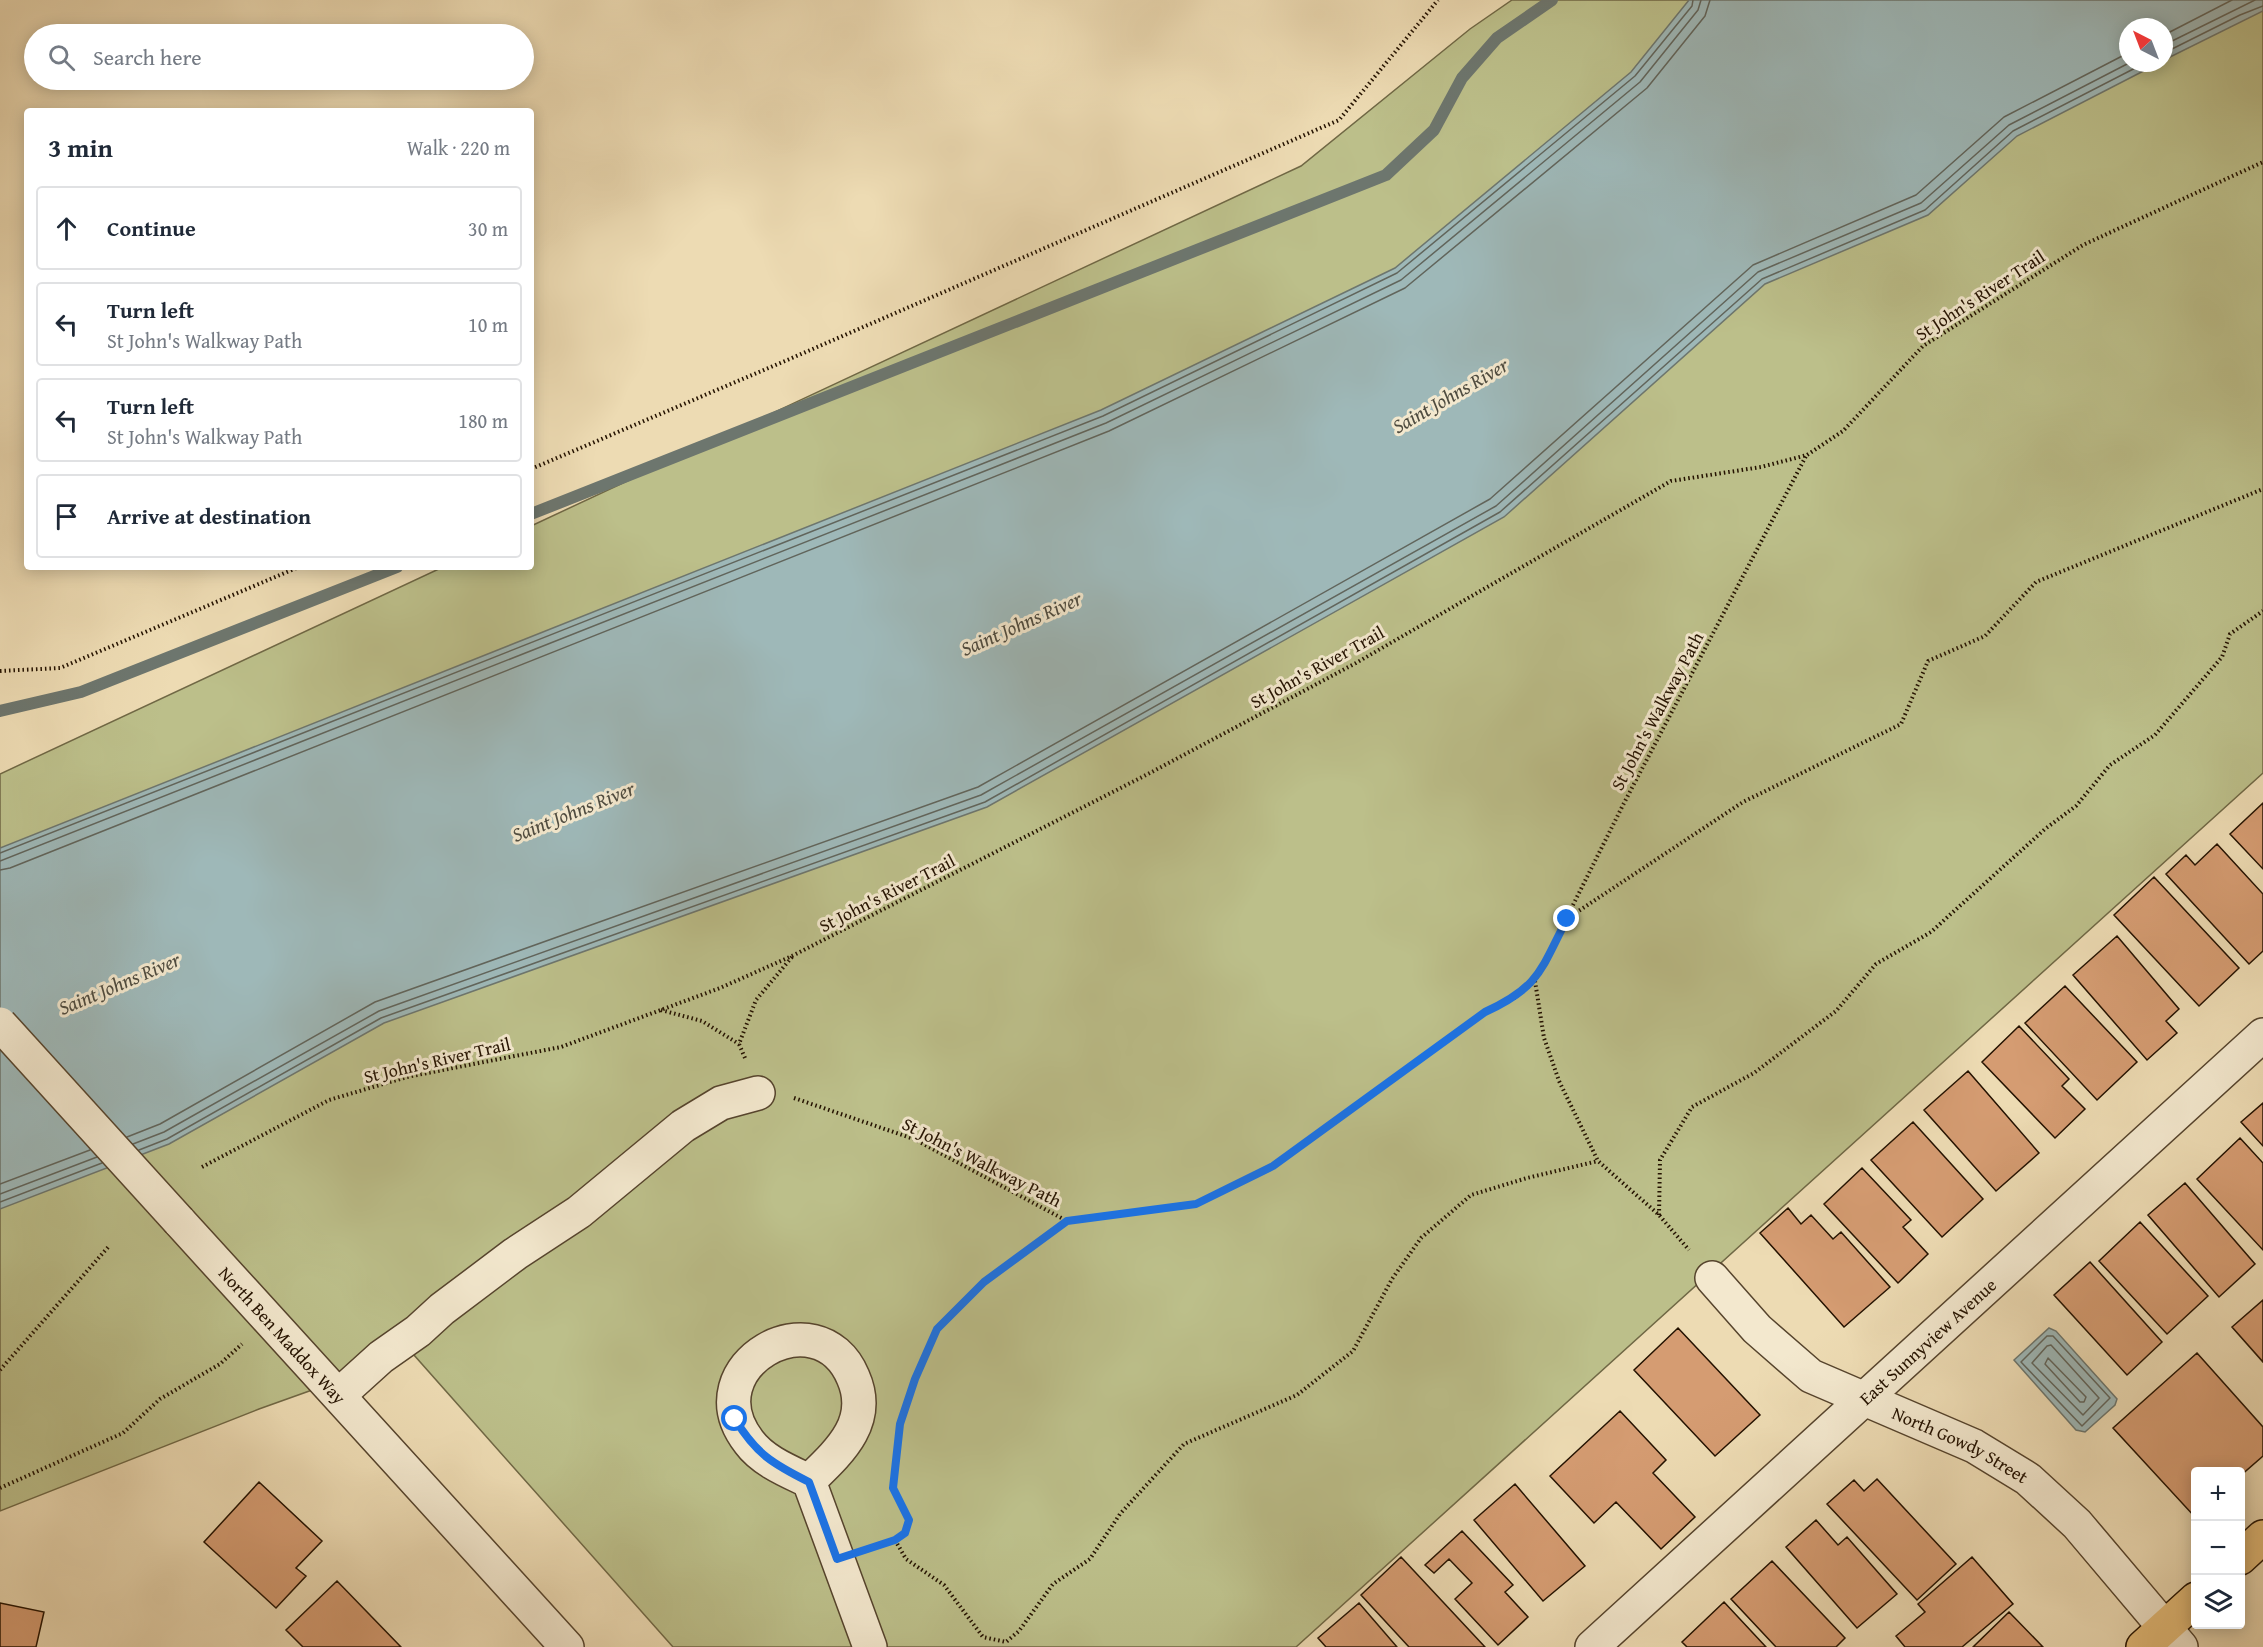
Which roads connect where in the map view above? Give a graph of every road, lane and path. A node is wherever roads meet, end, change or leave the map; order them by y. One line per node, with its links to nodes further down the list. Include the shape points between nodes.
1 (1438, 0): 4 (path, via 1339,120)
2 (2263, 162): 3 (path, St John's River Trail, via 2083,245 1923,345 1843,431)
3 (1807, 455): 9 (path, St John's Walkway Path); 10 (path, St John's River Trail, via 1761,468 1671,481 1356,663)
4 (534, 468)
5 (2263, 489): 9 (path, via 2036,582 1985,636 1928,661 1901,724 1743,802)
6 (292, 570): 8 (path, via 60,668)
7 (2263, 611): 19 (path, via 2230,634 2222,657 2155,735 2110,765 2076,806 1931,932 1876,964 1836,1011 1754,1073 1692,1107 1660,1160)
8 (0, 671)
9 (1567, 919): 11 (path, St John's Walkway Path)
10 (792, 956): 12 (path, St John's River Trail); 15 (path, via 756,1000)
11 (1535, 981): 17 (path, via 1544,1038 1559,1081); 20 (path, St John's Walkway Path, via 1513,999 1485,1012 1273,1166 1196,1204)
12 (661, 1010): 15 (path, via 702,1021); 18 (path, St John's River Trail, via 561,1047 407,1077 329,1100)
13 (0, 1023): 23 (street, North Ben Maddox Way, bridge)
14 (2263, 1035): 26 (street, East Sunnyview Avenue)
15 (739, 1044): 16 (path)
16 (758, 1093): 20 (path, St John's Walkway Path, via 804,1100 914,1139); 25 (street, via 721,1102 683,1126 579,1212 442,1309)
17 (1598, 1161): 19 (path); 30 (path, via 1471,1195 1421,1238 1392,1279 1353,1351 1297,1395 1184,1444 1120,1514 1090,1559 1053,1584 1019,1631 1006,1642 983,1637 944,1585 906,1558)
18 (202, 1167)
19 (1659, 1215): 22 (path)
20 (1067, 1221): 30 (path, St John's Walkway Path, via 984,1282 937,1329 900,1424 893,1488 909,1520 905,1533)
21 (110, 1245): 24 (path)
22 (1712, 1278): 26 (street, North Gowdy Street, via 1757,1329 1811,1376)
23 (269, 1319): 25 (street, North Ben Maddox Way); 28 (path, via 220,1364 160,1399 123,1433)
24 (0, 1370)
25 (339, 1395): 35 (street, North Ben Maddox Way)
26 (1864, 1398): 34 (street, North Gowdy Street, via 1974,1446 2028,1479 2077,1524); 37 (street, East Sunnyview Avenue)
27 (809, 1482): 32 (street)
28 (0, 1488)
29 (2263, 1537): 31 (main road)
30 (895, 1540): 32 (path)
31 (2245, 1554)
32 (837, 1559): 36 (street)
33 (2191, 1605): 34 (main road)
34 (2163, 1640)
35 (567, 1647)
36 (870, 1647)
37 (1592, 1647)

